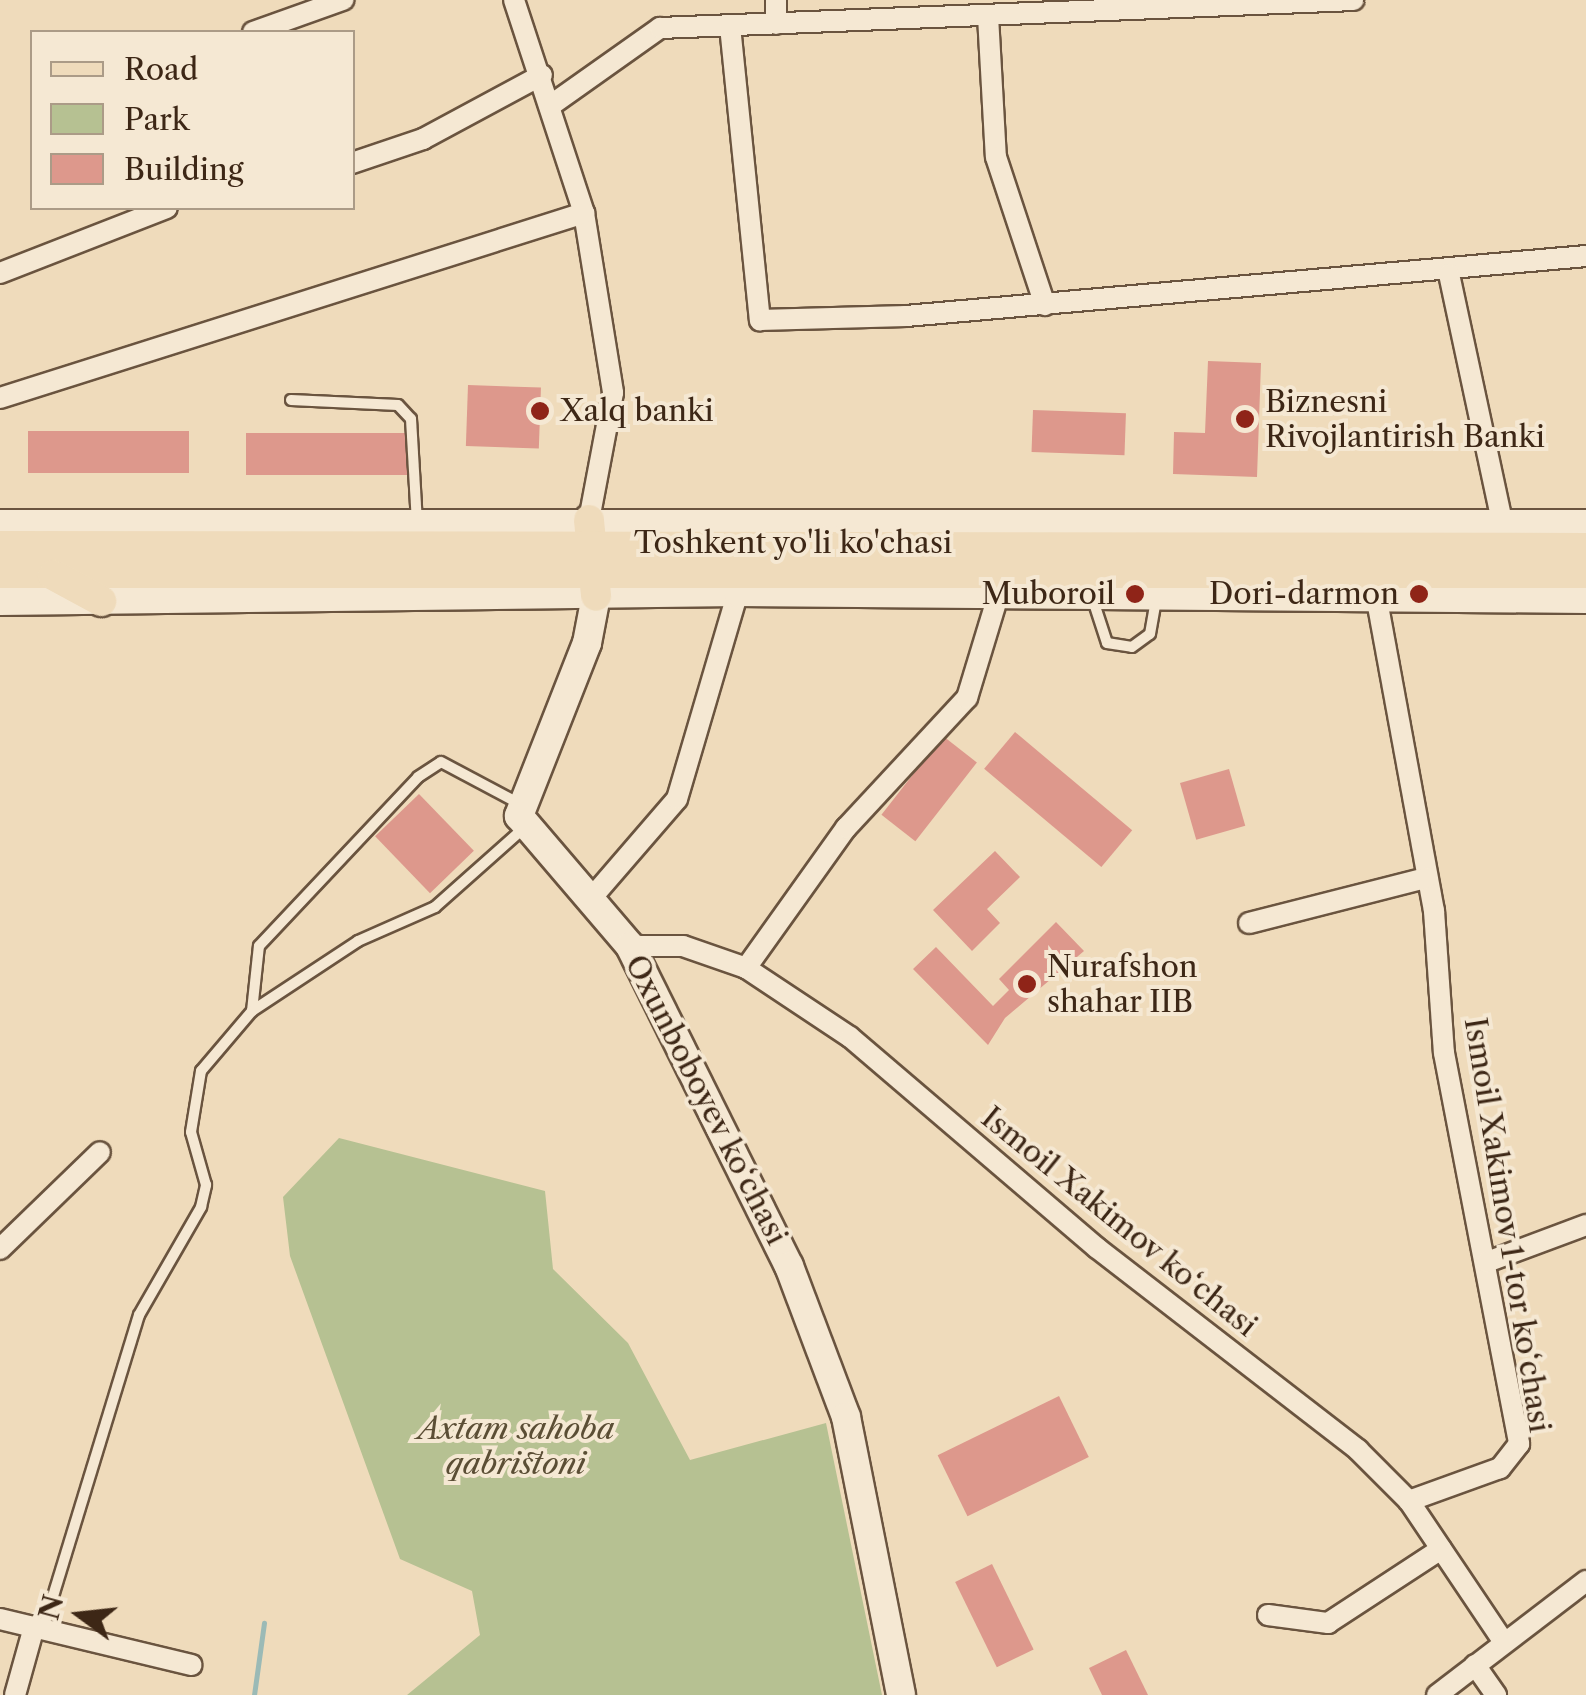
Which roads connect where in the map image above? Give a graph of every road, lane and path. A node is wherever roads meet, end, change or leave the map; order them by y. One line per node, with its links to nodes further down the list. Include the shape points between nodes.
1 (342, 0): 10 (street)
2 (514, 0): 11 (street)
3 (776, 0): 8 (street)
4 (1353, 0): 5 (street)
5 (1188, 4): 6 (street)
6 (1013, 8): 7 (street)
7 (988, 16): 8 (street); 19 (street, via 996,158)
8 (776, 24): 9 (street)
9 (730, 26): 12 (street, via 660,28); 19 (street, via 760,320)
10 (259, 30)
11 (542, 75): 12 (street); 13 (street, via 423,140)
12 (554, 102): 15 (street)
13 (355, 162)
14 (162, 210): 17 (street)
15 (584, 213): 20 (street); 31 (street, via 613,393)
16 (1586, 256): 18 (street)
17 (0, 272)
18 (1449, 274): 19 (street); 22 (street)
19 (1045, 305)
20 (0, 398)
21 (291, 400): 23 (lane, via 398,405 411,419)
22 (1502, 522): 26 (street); 27 (street)
23 (417, 523): 25 (street); 31 (street)
24 (0, 524): 25 (street)
25 (44, 524): 29 (main road)
26 (1586, 524)
27 (1000, 532): 30 (main road, Toshkent yo'li ko'chasi); 31 (main road, Toshkent yo'li ko'chasi)
28 (0, 546): 29 (main road, Toshkent yo'li ko'chasi)
29 (82, 547): 31 (main road, Toshkent yo'li ko'chasi)
30 (1586, 548)
31 (592, 558): 33 (main road, Toshkent yo'li ko'chasi); 34 (main road, Toshkent yo'li ko'chasi); 35 (street); 42 (street); 43 (street, via 587,643)
32 (0, 573): 34 (main road, Toshkent yo'li ko'chasi)
33 (1586, 573)
34 (50, 574): 42 (main road)
35 (738, 592): 36 (street); 45 (street, via 677,799)
36 (999, 593): 37 (street); 48 (street, via 967,698 846,828)
37 (1092, 594): 38 (street); 38 (lane, via 1106,643 1132,647 1150,634)
38 (1158, 594): 39 (street)
39 (1376, 595): 40 (street); 44 (street, Ismoil Xakimov 1-tor ko‘chasi)
40 (1586, 600)
41 (0, 601): 42 (street)
42 (101, 602)
43 (522, 815): 45 (street, Oxunboboyev ko‘chasi); 49 (lane, via 435,907 358,940); 49 (lane, via 441,762 418,777 259,946)
44 (1426, 878): 46 (street); 53 (street, Ismoil Xakimov 1-tor ko‘chasi, via 1444,1054)
45 (594, 894): 47 (street, Oxunboboyev ko‘chasi)
46 (1249, 923)
47 (630, 946): 48 (street, Ismoil Xakimov ko‘chasi, via 683,946); 64 (street, Oxunboboyev ko‘chasi, via 820,1340 859,1476)
48 (746, 968): 54 (street, Ismoil Xakimov ko‘chasi, via 850,1037 1097,1248 1358,1450)
49 (252, 1012): 59 (lane, via 201,1071 190,1132 206,1185 201,1207 139,1316)
50 (100, 1152): 52 (street)
51 (1586, 1225): 53 (street)
52 (0, 1249)
53 (1488, 1262): 54 (street, Ismoil Xakimov 1-tor ko‘chasi, via 1519,1444 1500,1468)
54 (1409, 1502): 55 (street, Ismoil Xakimov ko‘chasi)
55 (1441, 1549): 57 (street, via 1328,1623); 60 (street, Ismoil Xakimov ko‘chasi)
56 (1586, 1581): 60 (street)
57 (1268, 1615)
58 (0, 1618): 59 (street)
59 (38, 1628): 61 (street); 63 (street)
60 (1502, 1641): 62 (street)
61 (192, 1665)
62 (1475, 1665): 65 (street); 66 (street)
63 (15, 1695)
64 (901, 1695)
65 (1437, 1695)
66 (1496, 1695)

